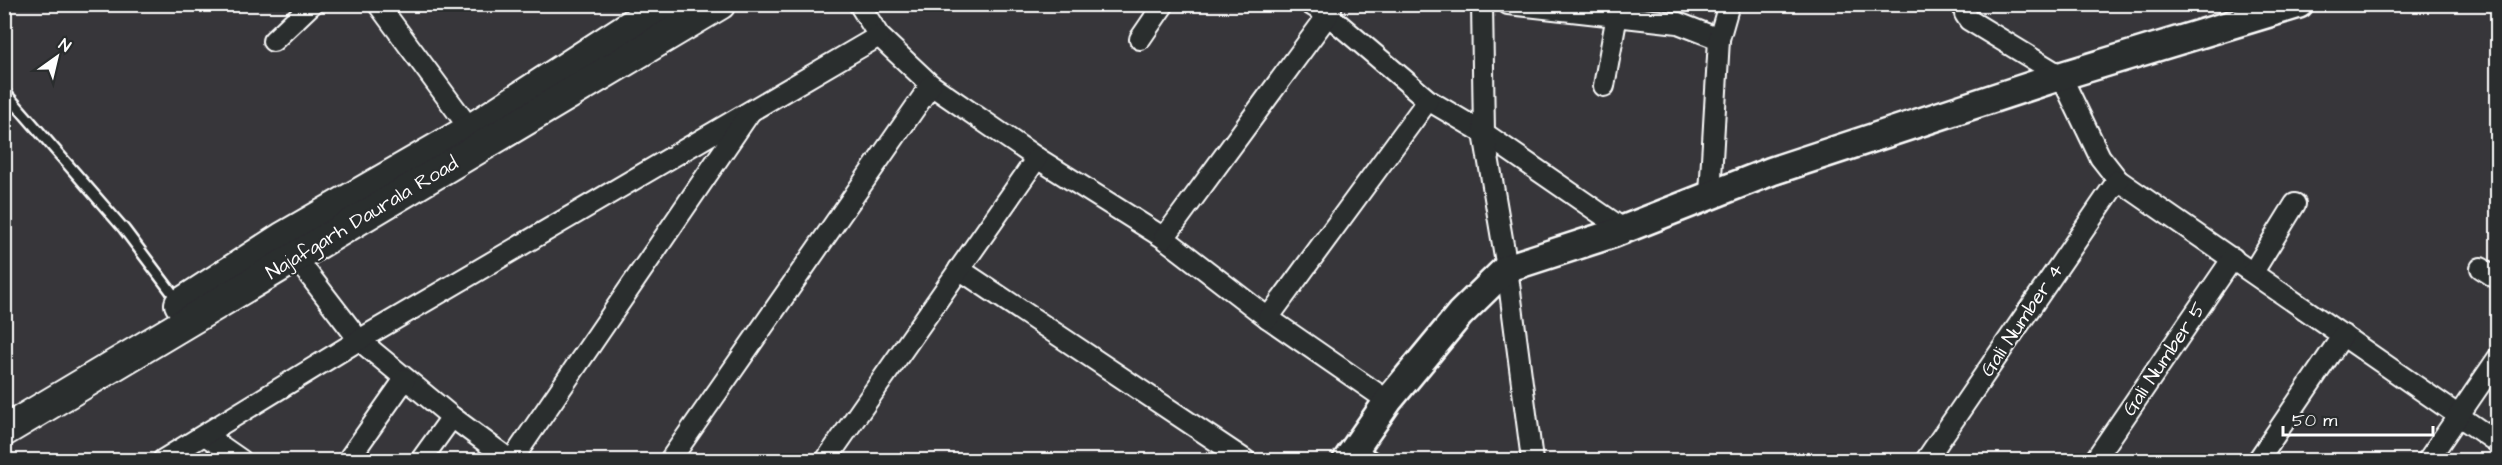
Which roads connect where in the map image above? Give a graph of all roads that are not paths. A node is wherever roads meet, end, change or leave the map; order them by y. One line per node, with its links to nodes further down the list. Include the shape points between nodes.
1 (312, 4): 18 (street)
2 (378, 4): 26 (street)
3 (663, 4): 26 (main road, Najafgarh Daurala Road)
4 (720, 4): 26 (main road, Najafgarh Daurala Road)
5 (858, 4): 15 (street)
6 (1164, 4): 16 (street)
7 (1310, 4): 13 (street)
8 (1482, 4): 25 (street)
9 (1508, 4): 14 (street)
10 (1729, 4): 17 (street)
11 (1966, 4): 19 (street, via 1969,20)
12 (2299, 4): 19 (street)
13 (1330, 10): 23 (street); 32 (street)
14 (1618, 10): 17 (street, via 1678,23); 21 (street)
15 (879, 36): 20 (street); 24 (street)
16 (1140, 39)
17 (1719, 39): 29 (street)
18 (273, 41)
19 (2061, 76): 28 (street, via 2100,157); 29 (street)
20 (931, 84): 27 (street); 59 (street)
21 (1604, 86)
22 (4, 91): 40 (lane, via 124,229)
23 (1428, 100): 25 (street); 41 (street)
24 (753, 108): 43 (street); 58 (street)
25 (1484, 133): 31 (street); 35 (street)
26 (477, 138): 33 (main road, Najafgarh Daurala Road)
27 (1037, 158): 32 (street); 37 (street)
28 (2118, 180): 34 (street); 63 (street, Gali Number 4)
29 (1710, 194): 31 (street)
30 (2295, 204): 38 (street)
31 (1623, 230): 35 (street)
32 (1164, 238): 41 (street)
33 (288, 248): 40 (main road, Najafgarh Daurala Road); 43 (street); 50 (main road, Najafgarh Daurala Road)
34 (2233, 258): 38 (street); 64 (street, Gali Number 5)
35 (1508, 268): 46 (street, via 1460,314); 62 (street)
36 (2481, 268): 39 (street)
37 (959, 269): 60 (street); 61 (street)
38 (2253, 272): 42 (street)
39 (2498, 279)
40 (180, 304): 47 (main road, Najafgarh Daurala Road)
41 (1268, 318): 46 (street)
42 (2343, 335): 48 (street); 65 (street)
43 (359, 339): 45 (street); 51 (street)
44 (2498, 358): 48 (street)
45 (405, 379): 49 (street); 56 (street)
46 (1388, 401): 53 (street)
47 (4, 409)
48 (2458, 416): 52 (street); 66 (street)
49 (452, 417): 57 (street); 58 (street)
50 (4, 431)
51 (205, 435): 54 (street); 55 (street)
52 (2498, 443)
53 (1360, 456)
54 (164, 460)
55 (241, 460)
56 (348, 460)
57 (420, 460)
58 (511, 460)
59 (670, 460)
60 (826, 460)
61 (1245, 460)
62 (1532, 460)
63 (1926, 460)
64 (2095, 460)
65 (2258, 460)
66 (2428, 460)

